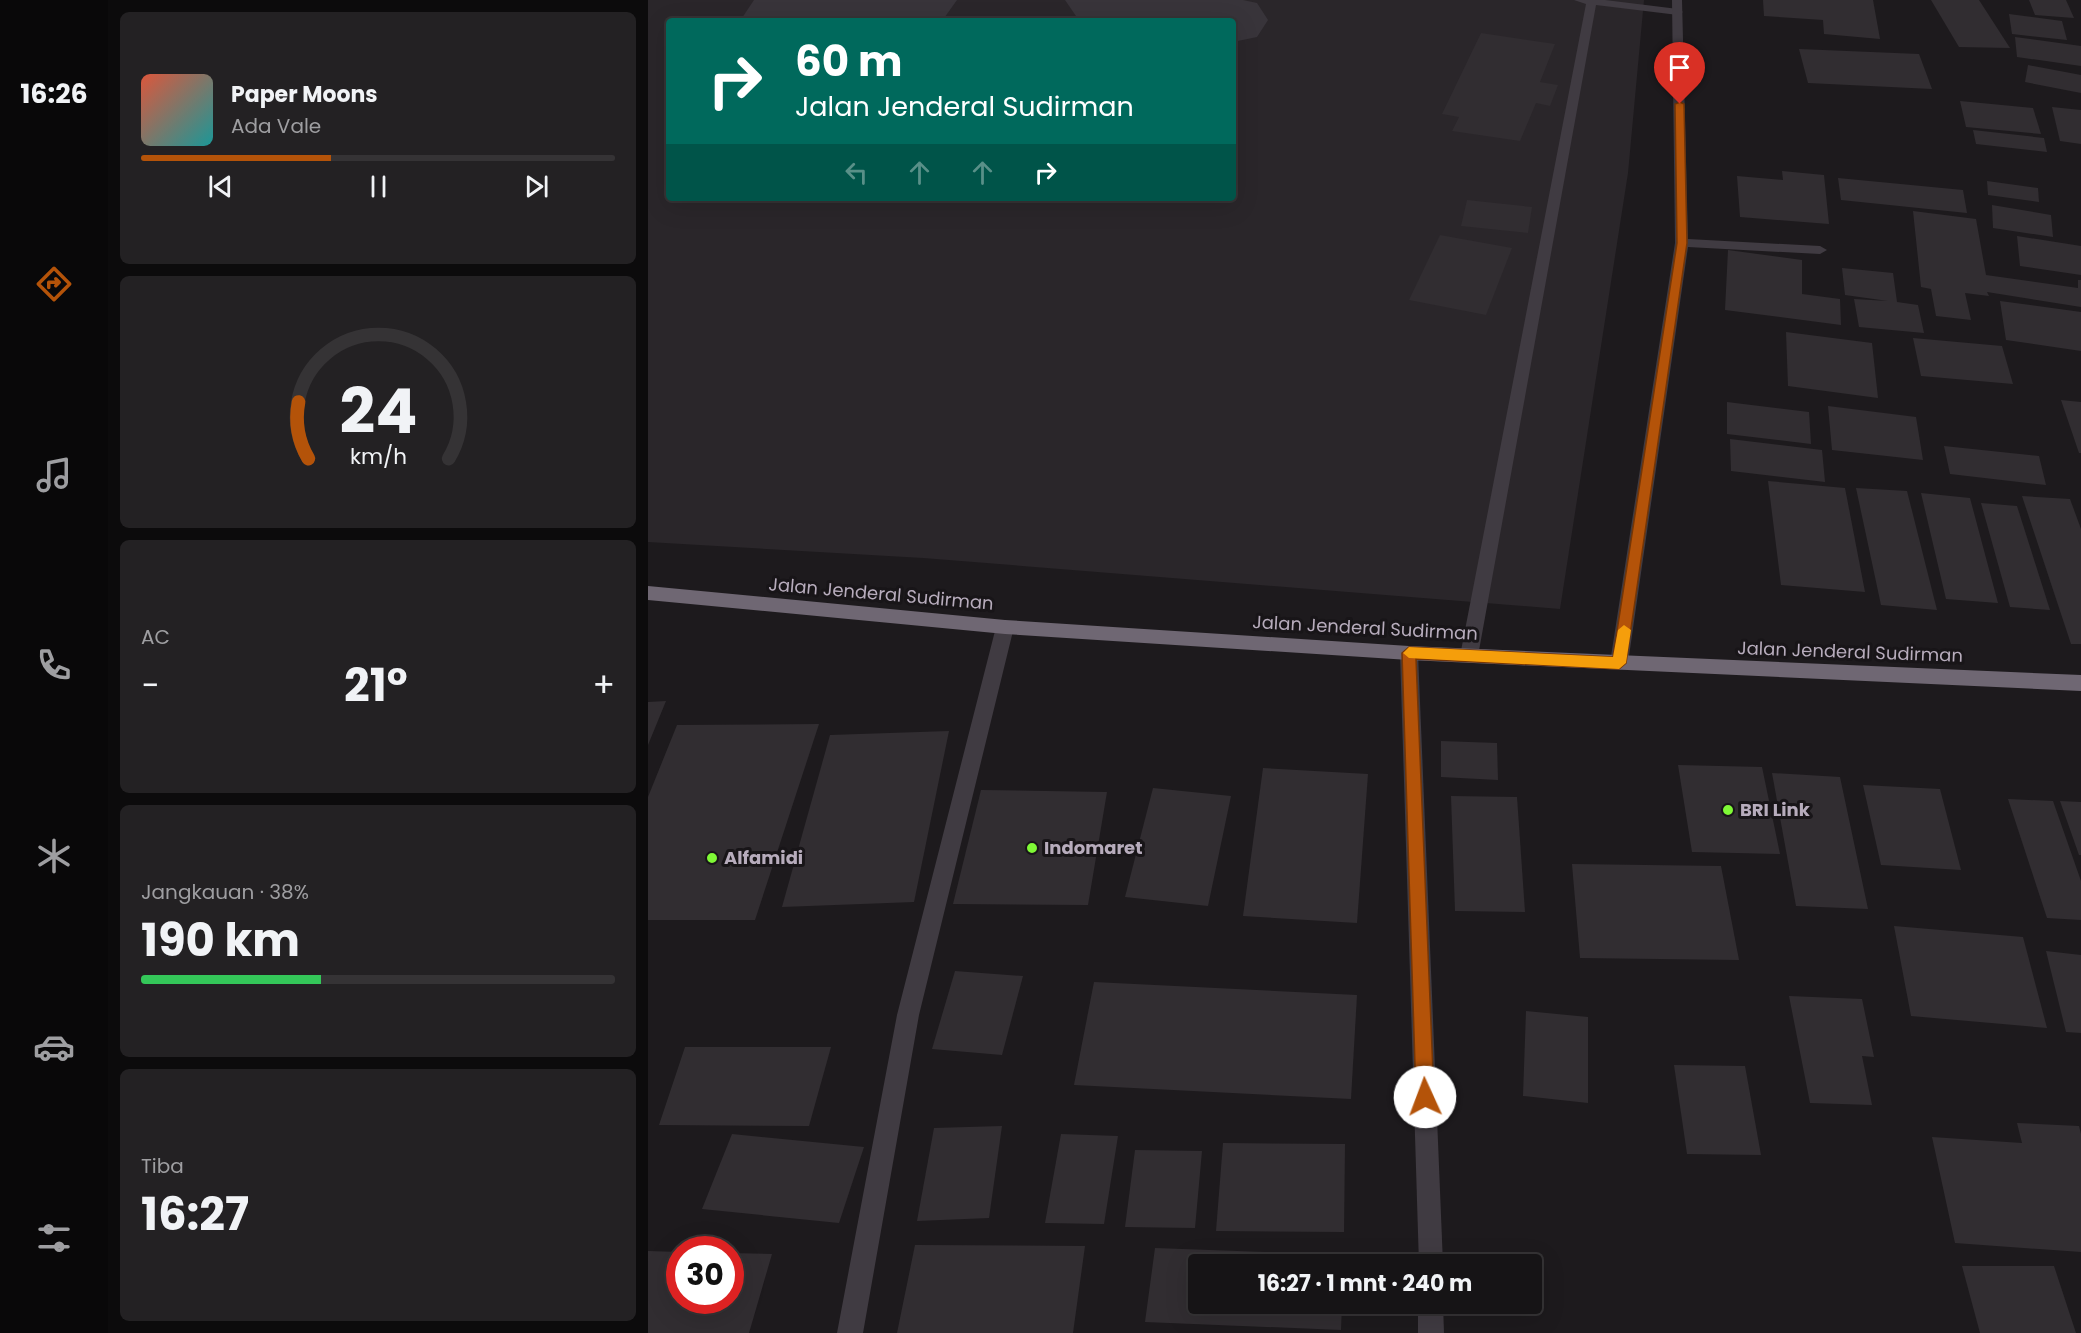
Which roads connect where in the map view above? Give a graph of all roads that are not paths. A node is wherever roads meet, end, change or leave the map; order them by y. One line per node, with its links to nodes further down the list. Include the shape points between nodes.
1 (1585, 1): 2 (street); 8 (street)
2 (1678, 6): 3 (street)
3 (1682, 243): 4 (street); 9 (street)
4 (1820, 250)
5 (648, 593): 6 (highway, Jalan Jenderal Sudirman)
6 (1005, 627): 7 (highway, Jalan Jenderal Sudirman); 13 (street, via 908,1016)
7 (1409, 653): 8 (highway, Jalan Jenderal Sudirman); 11 (street)
8 (1469, 656): 9 (highway, Jalan Jenderal Sudirman)
9 (1619, 663): 10 (highway, Jalan Jenderal Sudirman)
10 (2081, 683)
11 (1431, 1254)
12 (1431, 1314): 14 (street)
13 (850, 1333)
14 (1431, 1333)

